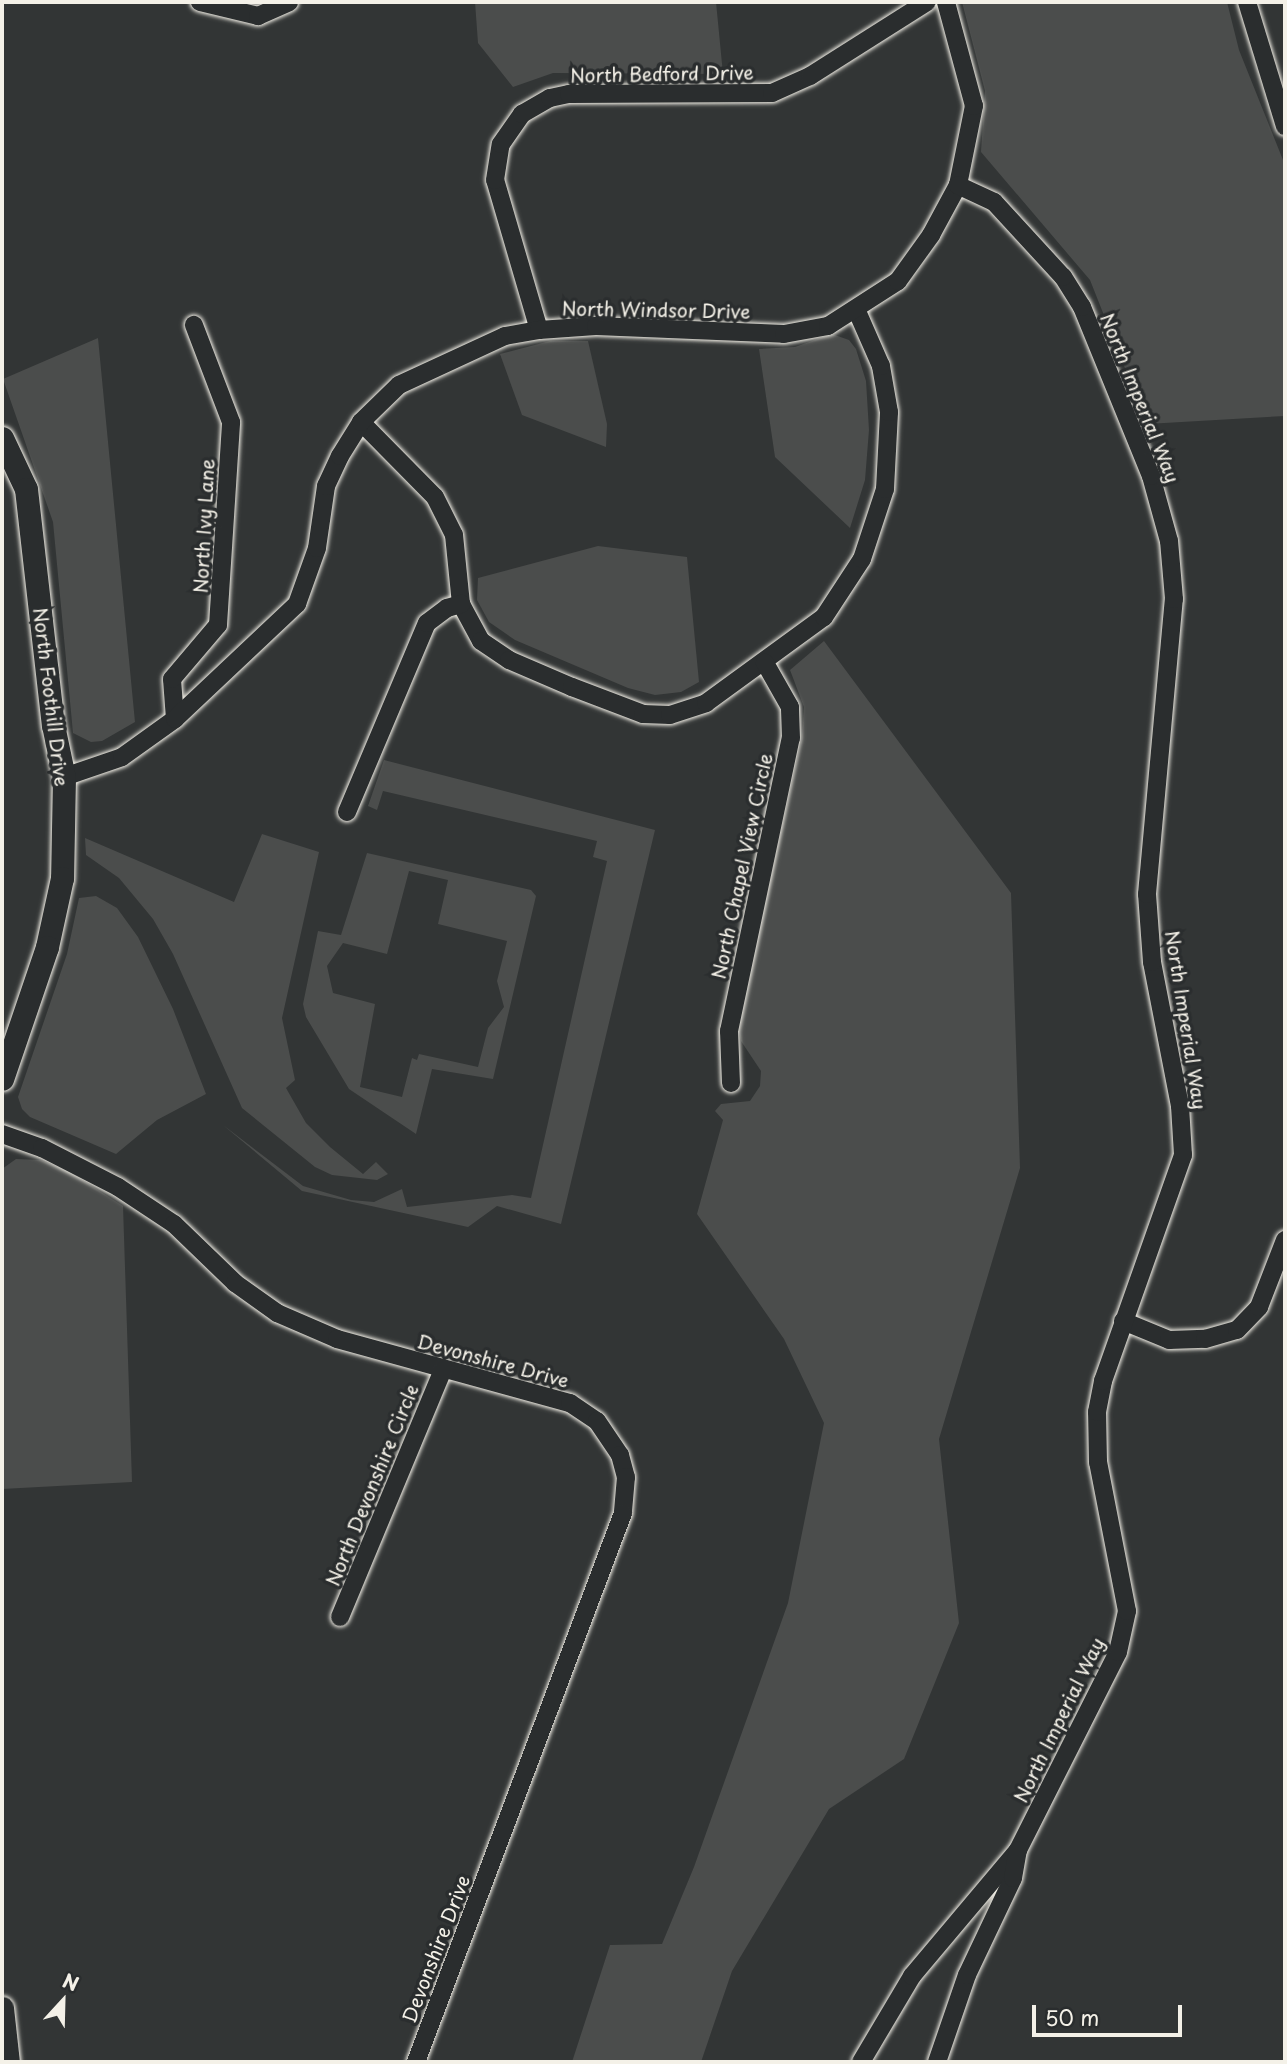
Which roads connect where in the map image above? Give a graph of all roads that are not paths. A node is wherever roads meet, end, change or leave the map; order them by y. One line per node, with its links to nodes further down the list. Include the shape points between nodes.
1 (200, 2): 2 (street, via 258,16)
2 (289, 2)
3 (927, 2): 10 (street, North Bedford Drive, via 810,76 772,93 569,94 550,98 522,114 501,144 495,180)
4 (946, 2): 7 (street, North Windsor Drive, via 974,106)
5 (1247, 2): 6 (street)
6 (1285, 126)
7 (958, 185): 8 (street, North Windsor Drive, via 932,235 898,281); 22 (street, North Imperial Way, via 994,202 1063,277 1082,307 1152,476 1169,541 1174,599 1147,894 1152,962 1180,1106 1183,1155)
8 (856, 310): 10 (street, North Windsor Drive, via 828,326 784,334 596,326); 14 (street, via 881,366 889,412 882,501 862,559 824,617)
9 (194, 325): 15 (street, North Ivy Lane, via 232,422 218,625 172,679)
10 (539, 330): 11 (street, North Windsor Drive, via 505,336 399,384)
11 (361, 422): 13 (street, via 435,497 454,535); 15 (street, North Windsor Drive, via 326,486 317,548 297,604)
12 (3, 451): 16 (street, North Foothill Drive, via 26,489 53,724)
13 (461, 604): 14 (street, via 481,641 509,660 643,714 670,715 706,703); 17 (street, via 427,622)
14 (765, 663): 19 (street, North Chapel View Circle, via 790,707 791,738 729,1031)
15 (174, 719): 16 (street, North Windsor Drive, via 122,757)
16 (64, 777): 18 (street, North Foothill Drive, via 62,878 47,947)
17 (347, 812)
18 (2, 1079)
19 (732, 1083)
20 (2, 1134): 23 (street, Devonshire Drive, via 42,1148 118,1187 174,1224 235,1283 277,1313 337,1339)
21 (1285, 1240): 22 (street, via 1259,1307 1237,1329 1205,1339 1169,1340)
22 (1123, 1321): 25 (street, North Imperial Way, via 1103,1381 1096,1439 1125,1594 1125,1630)
23 (443, 1369): 24 (street, North Devonshire Circle); 28 (street, Devonshire Drive, via 583,1410 612,1438 620,1455 626,1495)
24 (340, 1616)
25 (1018, 1850): 29 (street, North Imperial Way, via 912,1976); 30 (street, North Imperial Way, via 1013,1878 967,1975)
26 (2, 2008): 27 (street)
27 (8, 2062)
28 (416, 2062)
29 (862, 2062)
30 (937, 2062)

